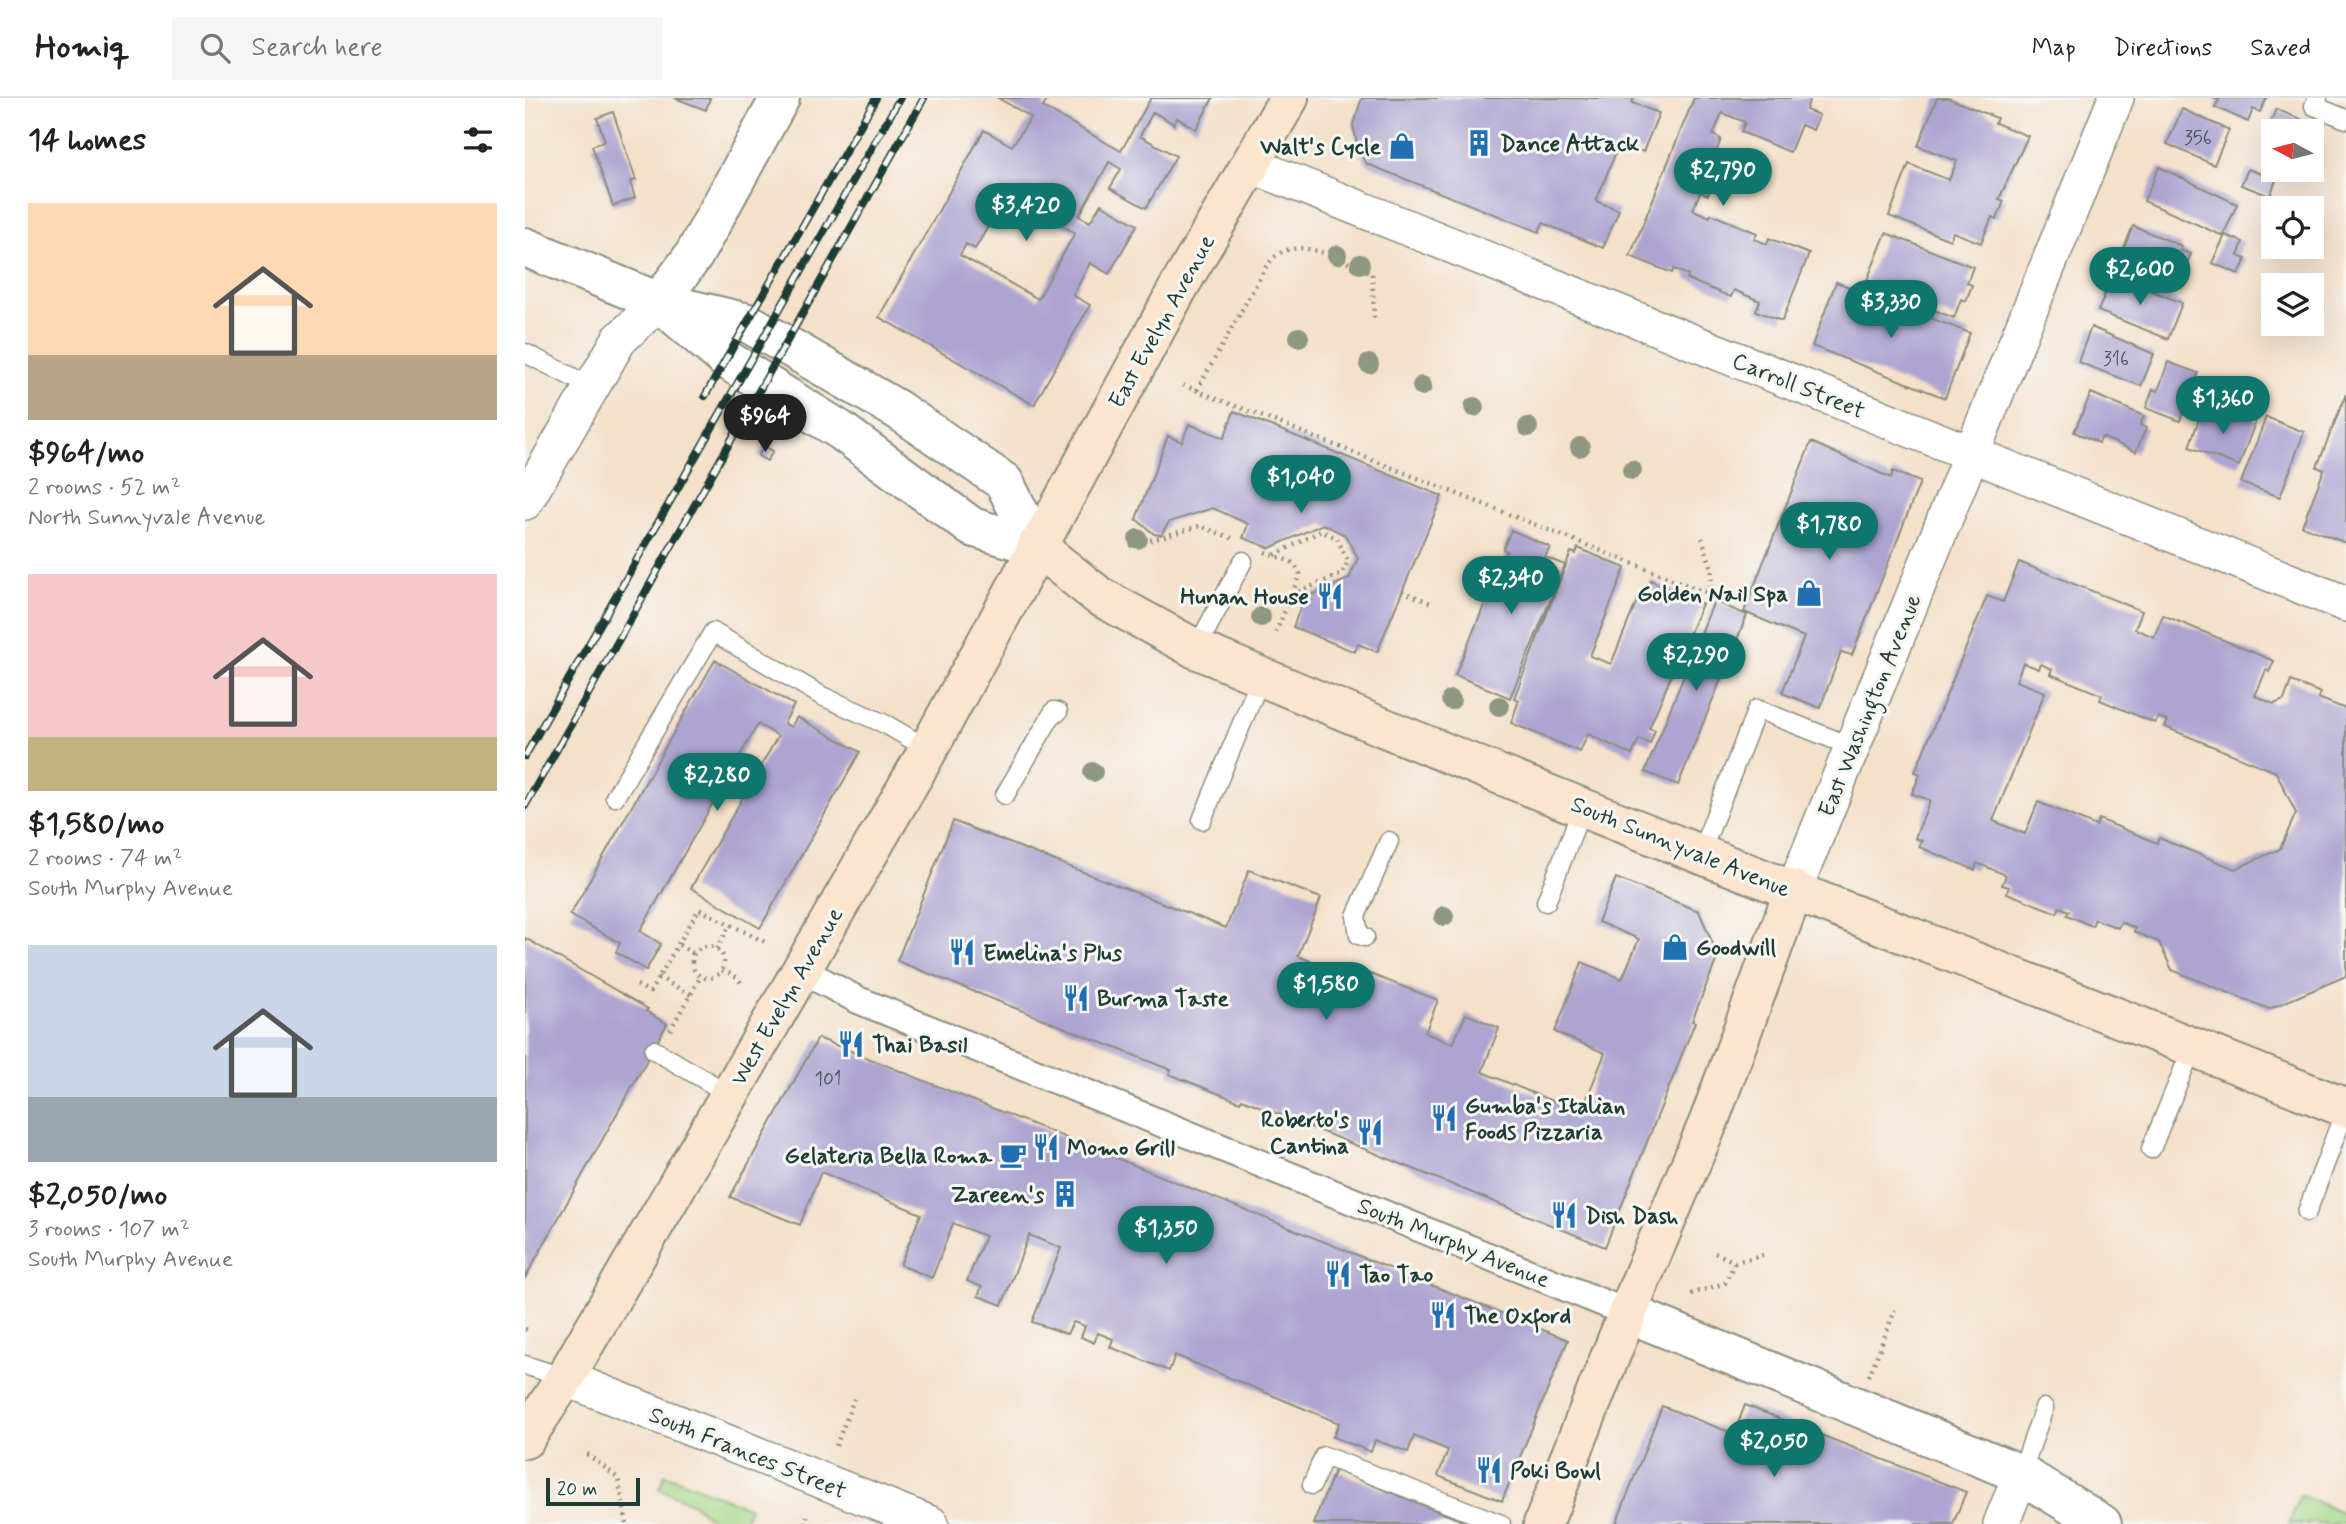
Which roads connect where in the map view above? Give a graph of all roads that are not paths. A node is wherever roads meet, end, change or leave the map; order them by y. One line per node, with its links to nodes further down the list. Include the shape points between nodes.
1 (780, 98): 8 (street, via 694,255)
2 (1289, 98): 6 (main road, East Evelyn Avenue)
3 (2116, 98): 11 (street, East Washington Avenue)
4 (2318, 98): 5 (lane, via 2315,106)
5 (2346, 119)
6 (1251, 165): 11 (street, Carroll Street); 13 (main road, East Evelyn Avenue)
7 (525, 247): 8 (street)
8 (659, 302): 10 (street, via 619,341); 13 (street, via 727,360 839,430 972,527); 13 (street, via 748,323 898,410 1004,482)
9 (525, 353): 10 (lane)
10 (592, 387): 12 (street)
11 (1973, 454): 15 (street, Carroll Street); 19 (street, East Washington Avenue)
12 (525, 502)
13 (1036, 546): 16 (main road, South Sunnyvale Avenue, via 1099,597); 20 (main road, West Evelyn Avenue)
14 (1243, 561): 16 (lane)
15 (2346, 604)
16 (1196, 649): 17 (main road, South Sunnyvale Avenue)
17 (1261, 677): 23 (main road, South Sunnyvale Avenue); 24 (lane)
18 (1058, 712): 21 (lane, via 1054,710)
19 (1850, 747): 26 (lane, via 1757,709); 27 (street, East Washington Avenue)
20 (928, 749): 22 (lane, via 822,696 713,632); 30 (main road, West Evelyn Avenue)
21 (1005, 795)
22 (615, 797)
23 (1583, 806): 26 (main road, South Sunnyvale Avenue); 28 (lane)
24 (1202, 820)
25 (1389, 841): 29 (lane, via 1356,916 1359,935)
26 (1701, 852): 27 (main road, South Sunnyvale Avenue)
27 (1794, 890): 31 (main road, South Sunnyvale Avenue); 37 (main road, East Washington Avenue, via 1709,1121)
28 (1546, 902)
29 (1365, 937)
30 (801, 970): 33 (main road, West Evelyn Avenue); 37 (street, South Murphy Avenue, via 858,1000)
31 (2193, 1046): 34 (main road, South Sunnyvale Avenue); 35 (lane)
32 (654, 1050): 33 (lane)
33 (729, 1094): 39 (main road, West Evelyn Avenue)
34 (2346, 1108): 36 (lane)
35 (2151, 1149)
36 (2307, 1212)
37 (1628, 1314): 42 (street, South Murphy Avenue); 46 (main road, East Washington Avenue)
38 (525, 1365): 39 (lane)
39 (565, 1378): 41 (main road, West Evelyn Avenue); 44 (street, South Frances Street)
40 (2044, 1408): 42 (lane)
41 (525, 1439)
42 (2021, 1474): 47 (street); 48 (street, South Murphy Avenue)
43 (1312, 1485): 45 (lane, via 1324,1456)
44 (931, 1524)
45 (1501, 1524)
46 (1543, 1524)
47 (2001, 1524)
48 (2102, 1524)

